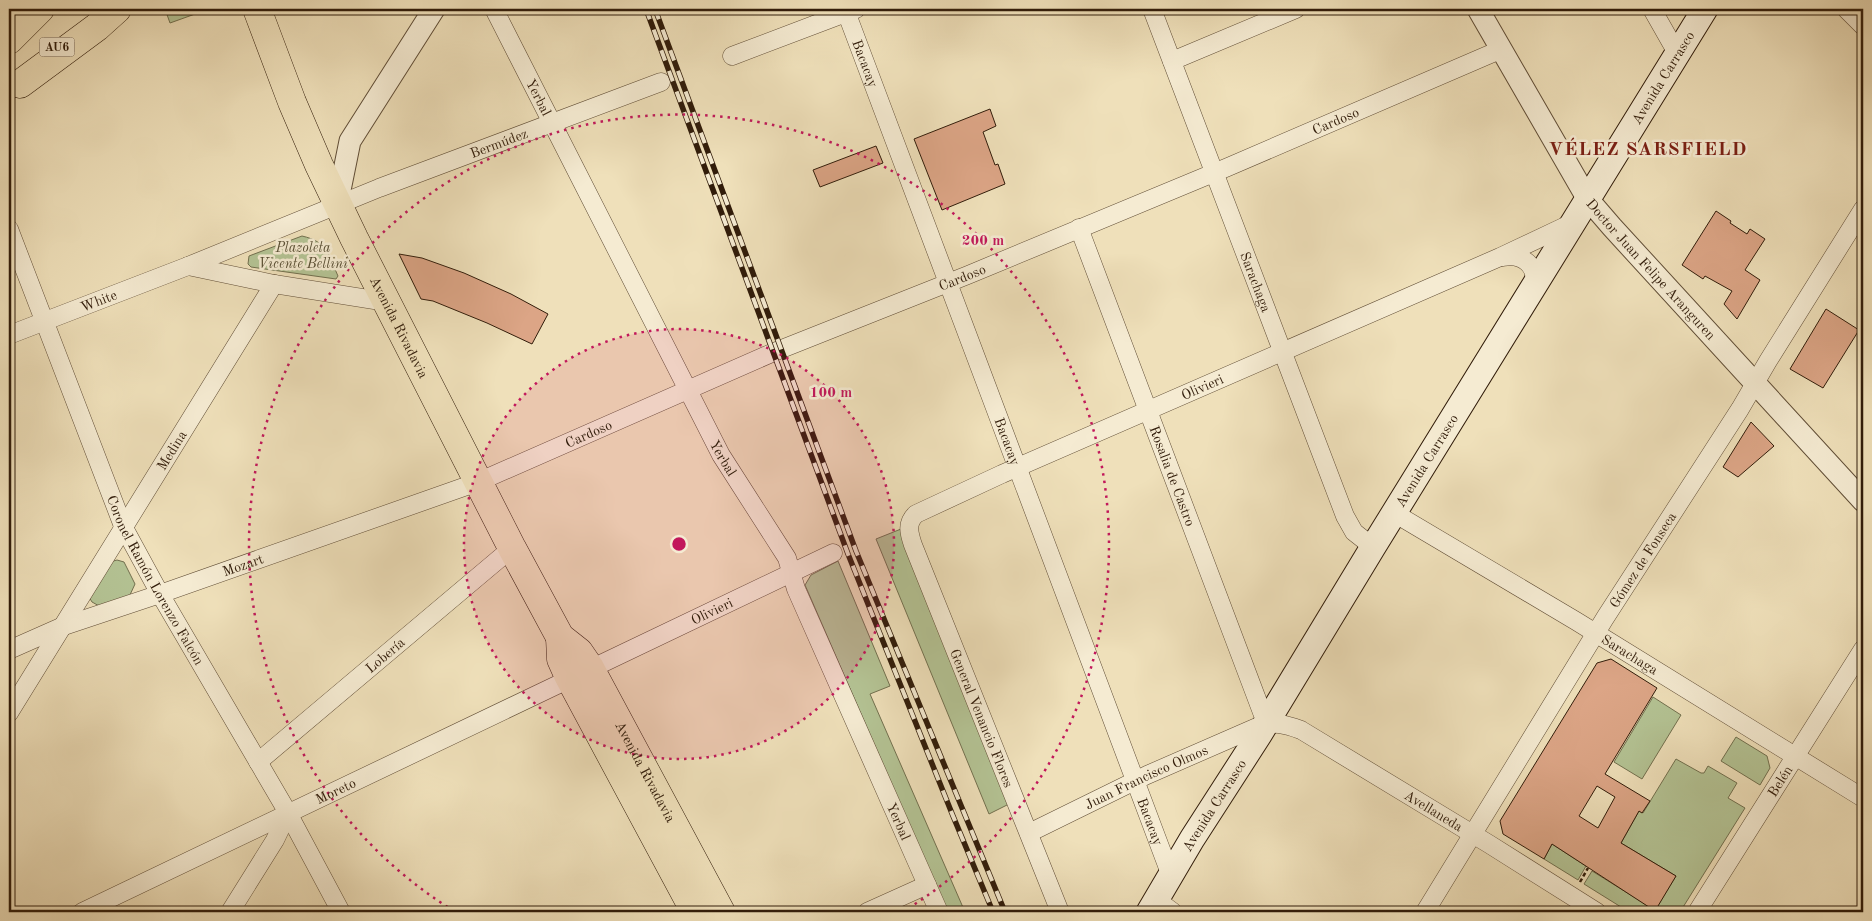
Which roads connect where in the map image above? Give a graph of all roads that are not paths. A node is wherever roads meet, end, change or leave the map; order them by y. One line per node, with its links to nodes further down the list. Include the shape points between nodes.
1 (40, 9): 15 (main road, AU6)
2 (94, 9): 21 (main road, AU6)
3 (117, 9): 21 (main road)
4 (257, 9): 25 (main road, Avenida Rivadavia, via 292,102)
5 (434, 9): 25 (street, via 350,140)
6 (494, 9): 22 (street, Yerbal)
7 (1152, 9): 19 (street, Sarachaga)
8 (1296, 9): 19 (street)
9 (1478, 9): 16 (street, Doctor Juan Felipe Aranguren)
10 (1652, 9): 17 (street)
11 (1704, 9): 17 (main road, Avenida Carrasco)
12 (1846, 9): 14 (street)
13 (849, 10): 18 (street); 32 (street, Bacacay)
14 (1863, 26)
15 (9, 40)
16 (1502, 50): 23 (street, Cardoso); 24 (street, Doctor Juan Felipe Aranguren)
17 (1678, 53): 24 (main road, Avenida Carrasco)
18 (732, 56)
19 (1172, 61): 23 (street, Sarachaga)
20 (661, 82): 22 (street, Bermúdez)
21 (14, 89)
22 (553, 122): 25 (street, Bermúdez); 40 (street, Yerbal)
23 (1214, 172): 28 (street, Cardoso); 38 (street, Sarachaga)
24 (1587, 198): 27 (main road, Avenida Carrasco); 39 (street, Doctor Juan Felipe Aranguren)
25 (337, 205): 31 (street, White); 35 (main road, Avenida Rivadavia)
26 (1863, 210): 39 (street, Gómez de Fonseca)
27 (1572, 223): 30 (street, Olivieri); 34 (main road, Avenida Carrasco)
28 (1079, 228): 32 (street, Cardoso); 41 (street, Rosalia de Castro)
29 (9, 229): 36 (street, Coronel Ramón Lorenzo Falcón)
30 (1500, 257): 34 (street, Olivieri, via 1518,256 1529,263 1534,274); 38 (street, Olivieri)
31 (188, 266): 33 (street); 36 (street, White)
32 (949, 283): 40 (street, Cardoso, via 774,352); 42 (street, Bacacay)
33 (274, 284): 35 (street); 47 (street, Medina)
34 (1534, 286): 45 (main road, Avenida Carrasco)
35 (387, 302): 43 (main road, Avenida Rivadavia)
36 (44, 322): 37 (street, White); 47 (street, Coronel Ramón Lorenzo Falcón)
37 (9, 335)
38 (1282, 352): 41 (street, Olivieri); 48 (street, Sarachaga, via 1345,516 1354,532)
39 (1756, 383): 44 (street, Doctor Juan Felipe Aranguren); 54 (street, Gómez de Fonseca)
40 (688, 390): 43 (street, Cardoso); 51 (street, Yerbal, via 720,455 787,558)
41 (1148, 412): 42 (street, Olivieri); 59 (street, Rosalia de Castro)
42 (1018, 468): 46 (street, Olivieri, via 916,514); 62 (street, Bacacay)
43 (478, 482): 49 (main road, Avenida Rivadavia); 52 (street, Mozart)
44 (1863, 501)
45 (1394, 512): 48 (main road, Avenida Carrasco); 54 (street, Sarachaga)
46 (910, 523): 65 (street, General Venancio Flores, via 908,529 913,545)
47 (124, 526): 52 (street, Coronel Ramón Lorenzo Falcón); 53 (street, Medina)
48 (1373, 546): 59 (main road, Avenida Carrasco)
49 (512, 548): 57 (main road, Avenida Rivadavia, via 560,636 561,659); 61 (street, Lobería)
50 (833, 553): 51 (street, Olivieri)
51 (791, 572): 57 (street, Olivieri); 68 (street, Yerbal)
52 (160, 594): 53 (street, Mozart); 61 (street, Coronel Ramón Lorenzo Falcón)
53 (61, 627): 56 (street, Mozart); 58 (street, Medina)
54 (1596, 634): 60 (street, Sarachaga); 66 (street, Gómez de Fonseca)
55 (1863, 649): 60 (street, Belén)
56 (9, 650)
57 (579, 673): 64 (street, Moreto); 73 (main road, Avenida Rivadavia); 74 (main road, Avenida Rivadavia)
58 (9, 713)
59 (1266, 723): 62 (street, Juan Francisco Olmos); 66 (street, Avellaneda, via 1277,722 1301,730); 67 (main road, Avenida Carrasco)
60 (1796, 756): 63 (street, Sarachaga); 80 (street, Belén)
61 (258, 762): 64 (street, Coronel Ramón Lorenzo Falcón)
62 (1134, 781): 65 (street, Juan Francisco Olmos); 67 (street, Bacacay)
63 (1863, 798)
64 (288, 813): 70 (street, Moreto); 71 (street); 72 (street, Coronel Ramón Lorenzo Falcón)
65 (1029, 833): 77 (street, General Venancio Flores)
66 (1473, 835): 78 (street, Gómez de Fonseca); 79 (street, Avellaneda)
67 (1171, 876): 69 (main road, Avenida Carrasco)
68 (927, 885): 75 (street); 76 (street, Yerbal)
69 (1160, 908)
70 (82, 912)
71 (230, 912)
72 (341, 912)
73 (696, 912)
74 (721, 912)
75 (867, 912)
76 (939, 912)
77 (1060, 912)
78 (1425, 912)
79 (1597, 912)
80 (1697, 912)

